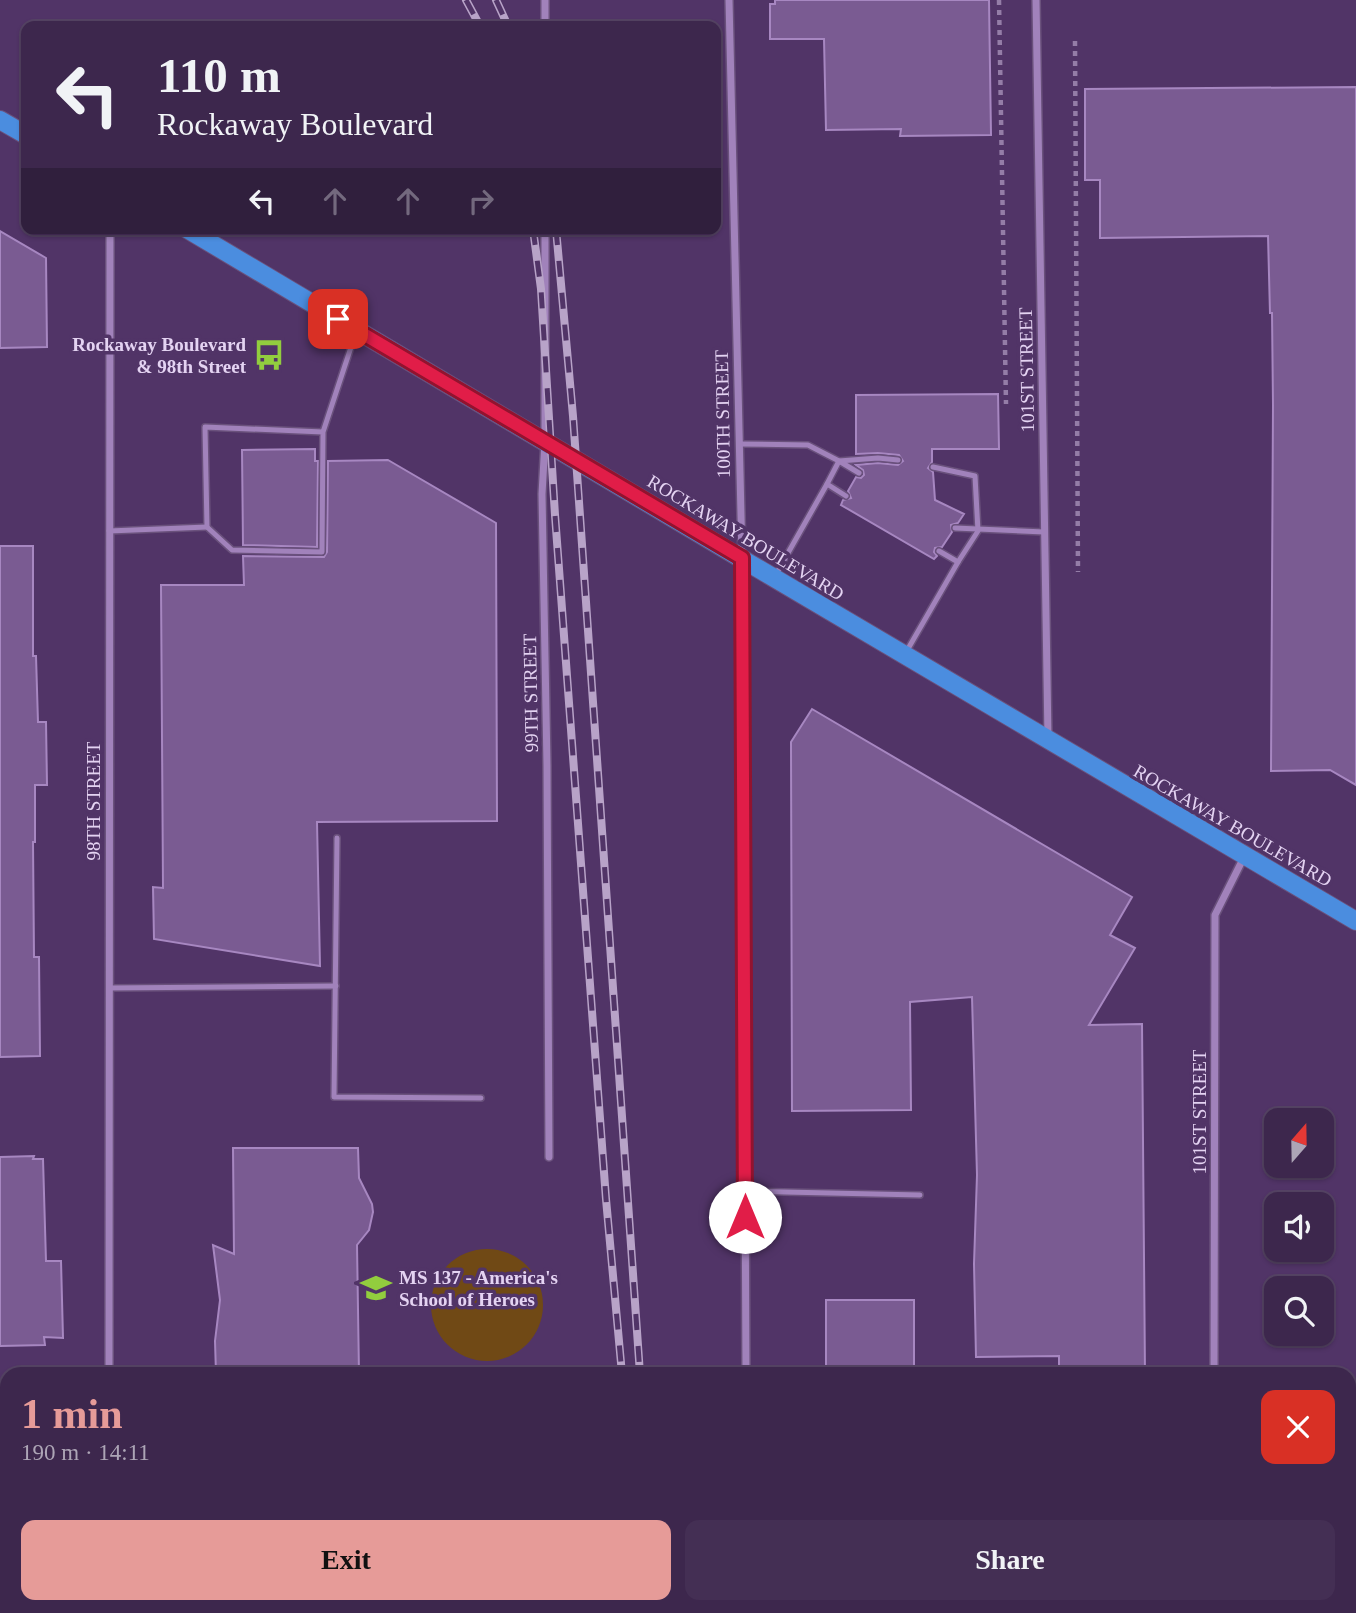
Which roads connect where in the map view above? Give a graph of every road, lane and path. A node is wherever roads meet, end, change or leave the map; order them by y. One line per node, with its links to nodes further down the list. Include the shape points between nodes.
1 (545, 0): 5 (street)
2 (729, 0): 16 (street, 100TH STREET)
3 (999, 0): 13 (path)
4 (1036, 0): 27 (street, 101ST STREET)
5 (545, 21)
6 (1075, 41): 31 (path)
7 (0, 120): 8 (main road)
8 (21, 132)
9 (110, 235): 25 (street, 98TH STREET)
10 (197, 235): 12 (main road, ROCKAWAY BOULEVARD)
11 (545, 235): 15 (street, 99TH STREET)
12 (357, 330): 14 (lane); 15 (main road, ROCKAWAY BOULEVARD)
13 (1006, 404)
14 (323, 432): 23 (lane, via 205,428); 23 (lane, via 322,552 232,550)
15 (545, 441): 29 (main road, ROCKAWAY BOULEVARD); 41 (street, 99TH STREET)
16 (739, 444): 18 (lane, via 808,445); 29 (street, 100TH STREET)
17 (898, 460): 18 (lane)
18 (839, 461): 20 (lane); 21 (lane)
19 (933, 467): 26 (lane, via 975,476)
20 (859, 473)
21 (827, 484): 22 (lane); 32 (lane)
22 (846, 496)
23 (207, 527): 25 (lane)
24 (955, 528): 26 (lane)
25 (109, 531): 39 (street, 98TH STREET)
26 (978, 531): 27 (lane); 30 (lane)
27 (1044, 532): 34 (street, 101ST STREET)
28 (939, 551): 30 (lane)
29 (742, 558): 32 (main road, ROCKAWAY BOULEVARD); 42 (street, 100TH STREET)
30 (958, 562): 33 (lane)
31 (1078, 572)
32 (774, 577): 33 (main road, ROCKAWAY BOULEVARD)
33 (904, 657): 34 (main road, ROCKAWAY BOULEVARD)
34 (1048, 741): 36 (main road, ROCKAWAY BOULEVARD)
35 (337, 838): 38 (lane)
36 (1245, 857): 37 (main road, ROCKAWAY BOULEVARD); 46 (street, 101ST STREET, via 1215,915)
37 (1356, 921)
38 (335, 986): 39 (lane); 40 (lane, via 334,1097)
39 (109, 988): 44 (street, 98TH STREET)
40 (481, 1098)
41 (549, 1157)
42 (745, 1191): 43 (lane); 45 (street, 100TH STREET)
43 (920, 1195)
44 (109, 1367)
45 (746, 1367)
46 (1214, 1367)

